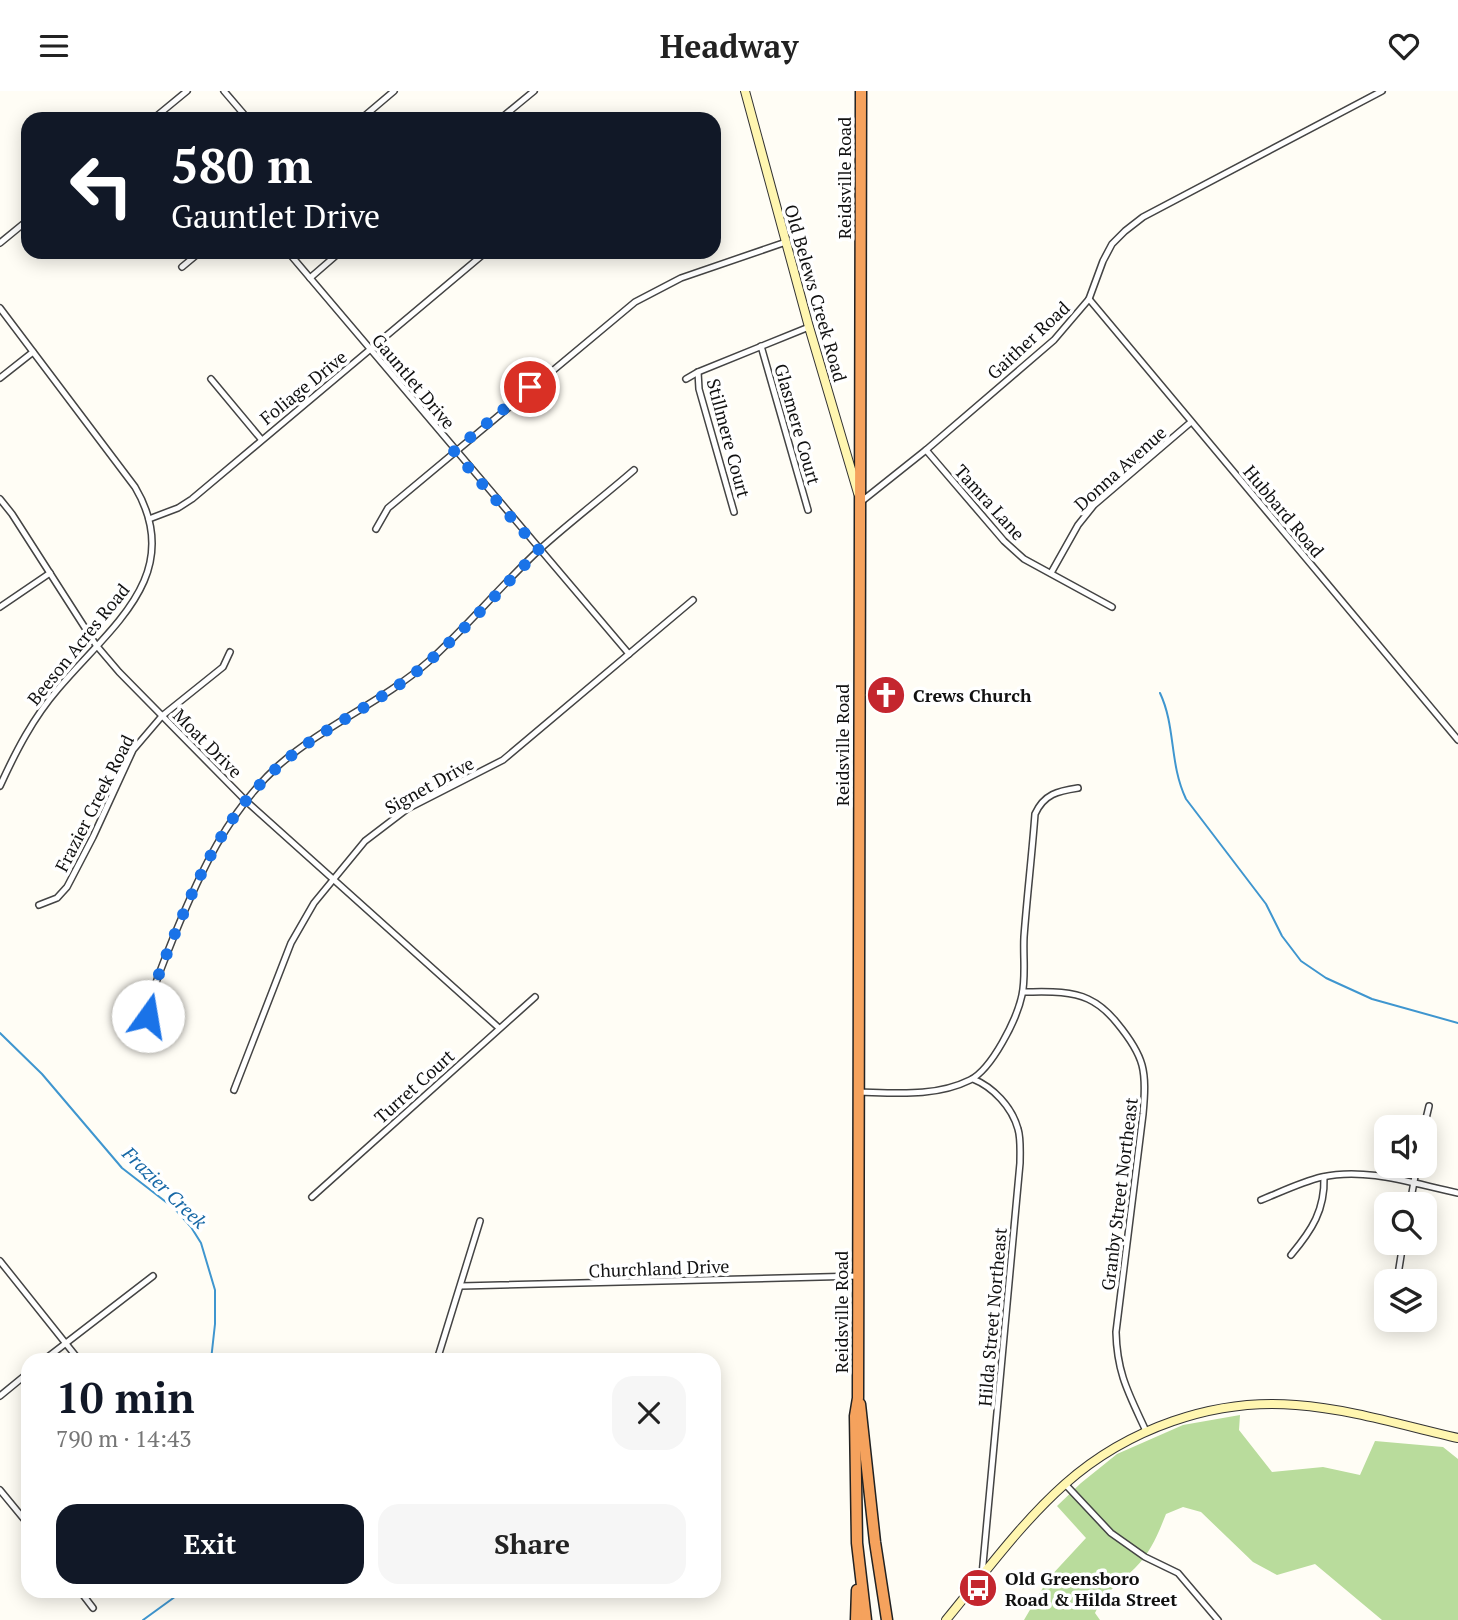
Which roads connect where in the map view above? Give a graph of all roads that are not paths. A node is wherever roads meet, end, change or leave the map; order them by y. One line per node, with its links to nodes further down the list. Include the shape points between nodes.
1 (187, 91): 8 (street)
2 (224, 91): 9 (street)
3 (394, 91): 10 (street)
4 (534, 91): 11 (street)
5 (745, 91): 13 (main road, Old Belews Creek Road)
6 (861, 91): 37 (highway, Reidsville Road)
7 (1382, 91): 21 (street, Gaither Road, via 1143,217 1112,244)
8 (162, 112)
9 (242, 112)
10 (369, 112)
11 (508, 112)
12 (21, 226): 14 (street)
13 (786, 242): 23 (main road, Old Belews Creek Road); 34 (street, via 681,278 635,302)
14 (0, 243)
15 (192, 259): 19 (street)
16 (294, 259): 20 (street, Gauntlet Drive)
17 (332, 259): 20 (street)
18 (478, 259): 25 (street, Foliage Drive)
19 (182, 267)
20 (310, 278): 25 (street, Gauntlet Drive)
21 (1090, 299): 31 (street, Hubbard Road); 33 (street, Gaither Road, via 1054,340)
22 (0, 308): 26 (street, Beeson Acres Road)
23 (809, 327): 24 (street); 37 (main road, Old Belews Creek Road)
24 (761, 346): 27 (street); 38 (street, Glasmere Court)
25 (370, 349): 32 (street, Foliage Drive); 34 (street, Gauntlet Drive)
26 (33, 352): 28 (street); 40 (street, Beeson Acres Road, via 135,487)
27 (698, 372): 30 (street); 39 (street, Stillmere Court)
28 (0, 378)
29 (211, 379): 32 (street)
30 (686, 379)
31 (1191, 422): 44 (street, Donna Avenue, via 1094,505); 52 (street, Hubbard Road)
32 (261, 439): 40 (street, Foliage Drive, via 178,508)
33 (926, 450): 37 (street, Gaither Road); 44 (street, Tamra Lane, via 1004,541 1024,559)
34 (454, 451): 41 (street, via 388,508); 42 (street, Gauntlet Drive)
35 (634, 471): 42 (street)
36 (0, 499): 43 (street, Moat Drive)
37 (860, 502): 64 (highway, Reidsville Road)
38 (808, 510)
39 (734, 512)
40 (149, 519): 48 (street, Beeson Acres Road, via 152,557 144,584)
41 (376, 529)
42 (539, 550): 50 (street, Gauntlet Drive); 55 (street, via 427,663 278,766)
43 (50, 573): 46 (street); 48 (street, Moat Drive)
44 (1051, 573): 47 (street, Tamra Lane)
45 (693, 600): 50 (street, Signet Drive)
46 (0, 607)
47 (1112, 607)
48 (96, 645): 51 (street, Moat Drive); 53 (street, Beeson Acres Road, via 40,712)
49 (230, 652): 51 (street, Frazier Creek Road, via 223,667)
50 (629, 654): 56 (street, Signet Drive, via 503,760 385,824)
51 (162, 716): 55 (street, Moat Drive); 57 (street, Frazier Creek Road, via 132,750 67,887 57,898)
52 (1458, 740)
53 (0, 786)
54 (1078, 788): 58 (street, via 1041,800 1035,814)
55 (246, 801): 56 (street, Moat Drive); 60 (street, via 216,843 188,901 151,992)
56 (334, 879): 61 (street, Moat Drive); 63 (street, Signet Drive, via 314,902 291,943)
57 (39, 905)
58 (1023, 992): 62 (street, via 1016,1019); 87 (street, Granby Street Northeast, via 1074,995 1105,1009 1134,1044 1142,1065 1143,1114 1116,1358)
59 (535, 997): 61 (street, Turret Court)
60 (148, 1016)
61 (499, 1028): 72 (street, Turret Court)
62 (973, 1079): 64 (street, via 944,1090); 93 (street, Hilda Street Northeast, via 986,1085 1012,1113 1019,1131 1020,1163)
63 (234, 1090)
64 (859, 1092): 78 (highway, Reidsville Road)
65 (1429, 1106): 66 (street)
66 (1427, 1115)
67 (1324, 1177): 69 (street, via 1352,1173); 73 (street); 75 (street, via 1318,1218)
68 (1414, 1178): 69 (street)
69 (1413, 1183): 70 (street); 71 (street)
70 (1412, 1192)
71 (1458, 1193)
72 (312, 1197)
73 (1261, 1200)
74 (480, 1221): 79 (street)
75 (1291, 1255)
76 (0, 1261): 80 (street)
77 (153, 1276): 80 (street)
78 (859, 1276): 79 (street, Churchland Drive); 86 (highway, Reidsville Road)
79 (461, 1286): 83 (street)
80 (66, 1342): 81 (street); 82 (street)
81 (53, 1353)
82 (74, 1353)
83 (439, 1353)
84 (21, 1379): 85 (street)
85 (0, 1396)
86 (858, 1398): 92 (highway, Reidsville Road); 98 (highway, Reidsville Road)
87 (1146, 1431): 88 (main road, via 1208,1411 1278,1404 1349,1413); 89 (main road)
88 (1458, 1438)
89 (1065, 1484): 93 (main road); 100 (street, via 1111,1533 1178,1573)
90 (0, 1490): 91 (street)
91 (21, 1516)
92 (859, 1566): 96 (highway); 97 (highway, Reidsville Road)
93 (981, 1578): 99 (main road)
94 (85, 1598): 95 (street)
95 (93, 1608)
96 (856, 1620)
97 (866, 1620)
98 (887, 1620)
99 (946, 1620)
100 (1218, 1620)

